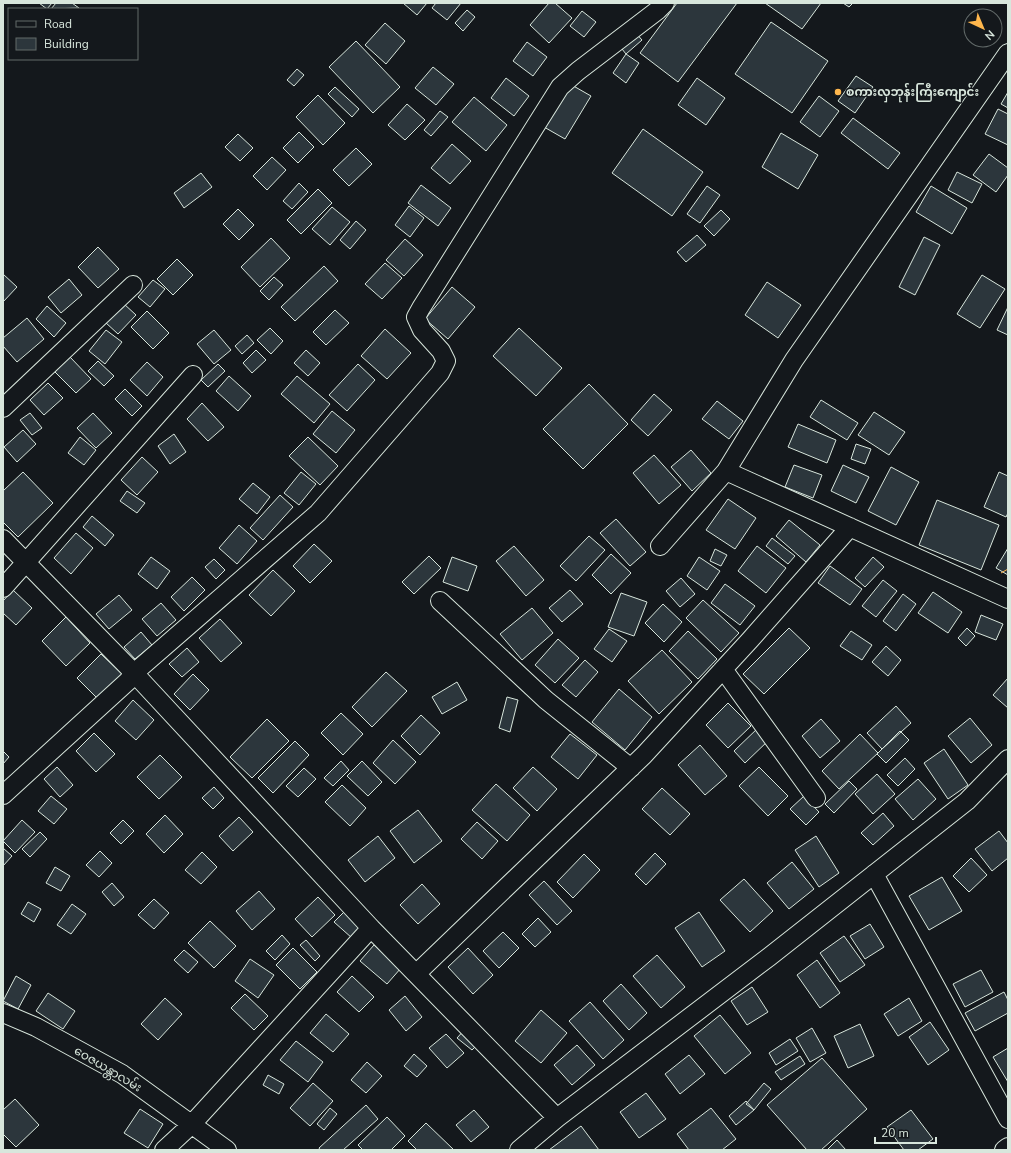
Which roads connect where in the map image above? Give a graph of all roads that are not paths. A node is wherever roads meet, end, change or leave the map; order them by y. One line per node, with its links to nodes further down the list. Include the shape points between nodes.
1 (665, 3): 15 (street, via 560,87 421,308 416,317 422,330 441,351 446,361 440,373 318,513)
2 (1008, 53): 6 (street, via 794,360)
3 (132, 284): 5 (street)
4 (193, 374): 10 (street)
5 (3, 408)
6 (726, 471): 7 (street); 9 (street)
7 (850, 527): 12 (street); 14 (street)
8 (3, 539): 10 (street)
9 (660, 546)
10 (26, 562): 11 (street); 15 (street)
11 (3, 588)
12 (1008, 599)
13 (440, 601): 17 (street, via 546,700)
14 (723, 669): 17 (street); 19 (street)
15 (134, 673): 18 (street); 21 (street)
16 (1008, 759): 20 (street, via 967,801)
17 (631, 768): 22 (street)
18 (3, 796)
19 (816, 798)
20 (874, 874): 24 (street); 25 (street)
21 (371, 928): 22 (street); 26 (street)
22 (416, 974): 24 (street)
23 (3, 1013): 26 (street, ဝေဇယန္တာလမ်း, via 36,1027 122,1074)
24 (557, 1118): 30 (street)
25 (1008, 1119)
26 (192, 1125): 28 (street); 29 (street, ဝေဇယန္တာလမ်း)
27 (1008, 1147): 31 (street)
28 (164, 1150)
29 (227, 1150)
30 (519, 1150)
31 (1004, 1150)

